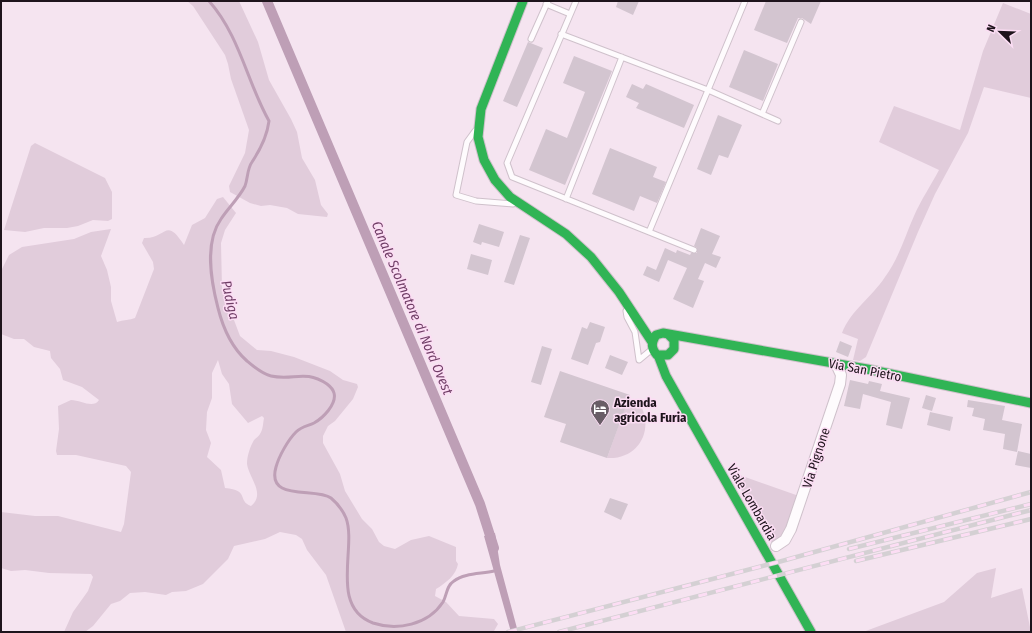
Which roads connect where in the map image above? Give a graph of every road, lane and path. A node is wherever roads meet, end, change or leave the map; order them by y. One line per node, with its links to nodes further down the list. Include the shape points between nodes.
1 (524, 1): 10 (street, Viale Lombardia)
2 (529, 1): 10 (street, Viale Lombardia)
3 (576, 1): 6 (lane)
4 (745, 1): 12 (lane)
5 (547, 2): 6 (lane); 9 (lane)
6 (570, 14): 8 (lane)
7 (801, 22): 13 (lane)
8 (562, 34): 11 (lane); 16 (lane, via 507,163 512,178)
9 (531, 39)
10 (508, 42): 15 (street, Viale Lombardia, via 484,99)
11 (622, 57): 12 (lane); 16 (lane)
12 (708, 90): 13 (lane); 18 (lane)
13 (762, 114): 14 (lane)
14 (778, 121)
15 (478, 127): 17 (street, Viale Lombardia, via 481,149 490,173 506,194); 17 (lane, via 467,142 456,195 476,201)
16 (566, 199): 18 (lane)
17 (519, 204): 20 (street, Viale Lombardia, via 551,222 580,246)
18 (649, 232): 19 (lane)
19 (694, 250)
20 (627, 306): 21 (street, Viale Lombardia); 23 (street, Viale Lombardia); 23 (lane, via 627,317 635,332 639,360)
21 (665, 334): 22 (street, Via San Pietro); 23 (street, via 656,335); 24 (street, via 674,340)
22 (698, 338): 24 (street, via 687,340); 25 (street, Via San Pietro)
23 (654, 349): 24 (street, via 664,356); 26 (street, Viale Lombardia)
24 (673, 350): 26 (street)
25 (836, 364): 27 (street, Via San Pietro); 28 (street, Via Pignone, via 841,375 840,384 791,529 785,540)
26 (671, 385): 29 (street, Viale Lombardia)
27 (1031, 403)
28 (776, 546)
29 (810, 632)

